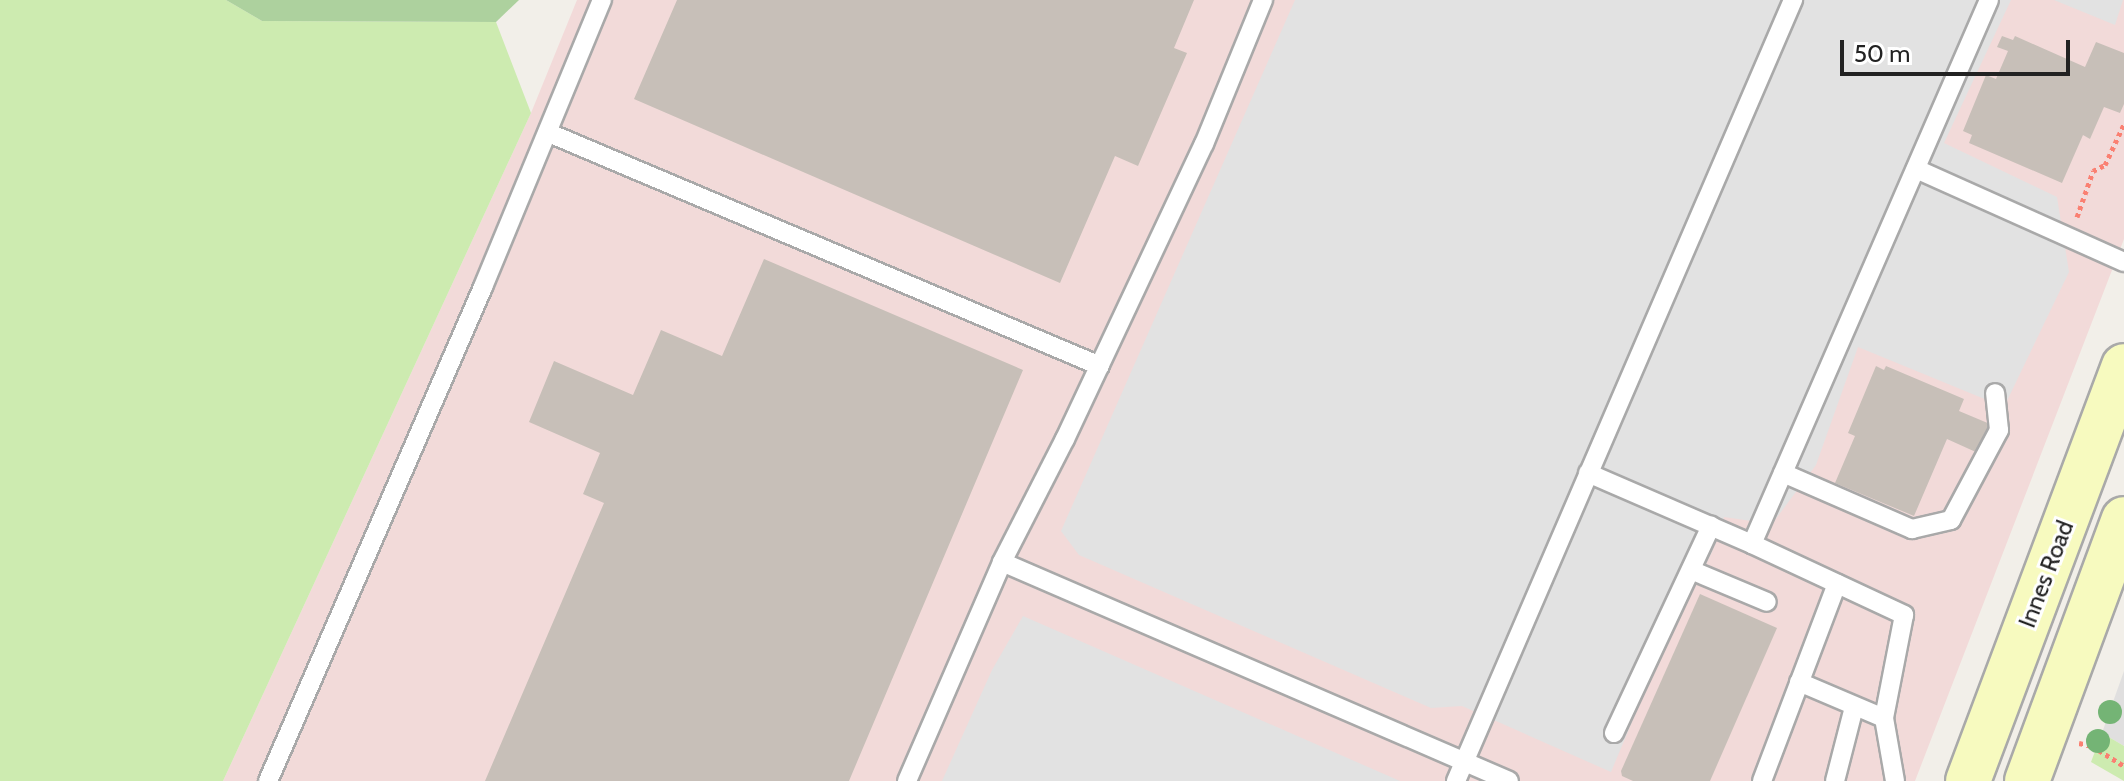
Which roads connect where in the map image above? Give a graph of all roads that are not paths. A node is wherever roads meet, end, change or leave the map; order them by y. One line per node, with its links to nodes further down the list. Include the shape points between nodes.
1 (602, 0): 5 (lane)
2 (1263, 0): 8 (lane, via 1204,144)
3 (1793, 0): 11 (lane)
4 (1989, 0): 6 (lane)
5 (549, 133): 8 (lane); 26 (lane)
6 (1916, 169): 7 (lane); 12 (lane)
7 (2124, 262)
8 (1100, 366): 16 (lane)
9 (2124, 366): 32 (main road, Innes Road)
10 (1995, 393): 12 (lane, via 1999,430 1951,520 1912,529)
11 (1588, 473): 14 (lane); 24 (lane)
12 (1783, 473): 15 (lane)
13 (2124, 519): 33 (main road)
14 (1711, 526): 15 (lane); 17 (lane)
15 (1752, 544): 18 (lane)
16 (1002, 562): 24 (lane); 27 (lane)
17 (1691, 570): 19 (lane); 23 (lane)
18 (1837, 584): 20 (lane); 22 (lane, via 1904,615)
19 (1767, 602)
20 (1799, 682): 21 (lane); 30 (lane)
21 (1854, 707): 22 (lane); 31 (lane)
22 (1884, 718): 25 (lane)
23 (1614, 733)
24 (1464, 762): 28 (lane); 29 (lane)
25 (1898, 780)
26 (268, 781)
27 (907, 781)
28 (1456, 781)
29 (1509, 781)
30 (1762, 781)
31 (1835, 781)
32 (1968, 781)
33 (2027, 781)

